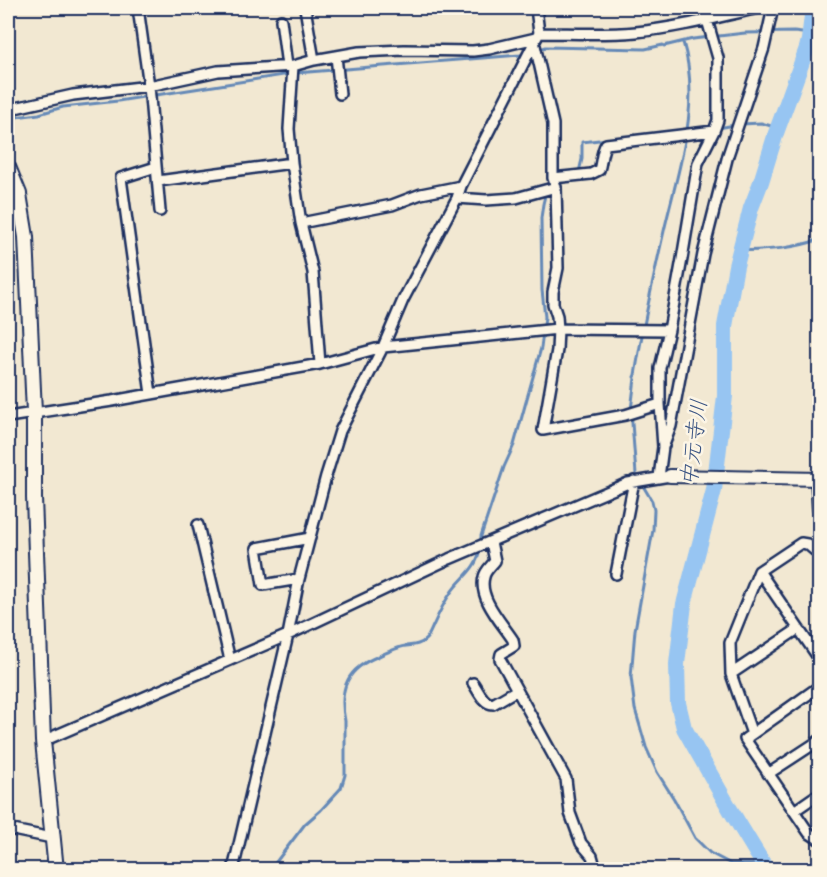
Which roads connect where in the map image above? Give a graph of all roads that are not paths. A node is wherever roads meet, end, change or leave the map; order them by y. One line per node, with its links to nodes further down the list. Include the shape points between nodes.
1 (138, 8): 13 (street)
2 (305, 8): 11 (street)
3 (536, 8): 9 (street)
4 (702, 8): 8 (street)
5 (759, 8): 8 (street)
6 (773, 8): 36 (street, via 703,254 671,426)
7 (281, 20): 12 (street)
8 (707, 20): 9 (street, via 639,32); 16 (street, via 718,58 718,120)
9 (536, 37): 10 (street, via 473,51 404,50); 21 (street, via 553,124); 22 (street)
10 (336, 57): 11 (street); 14 (street)
11 (314, 60): 12 (street)
12 (290, 66): 13 (street, via 218,71); 17 (street, via 288,129)
13 (149, 86): 15 (street); 19 (street)
14 (340, 94)
15 (8, 108)
16 (714, 131): 21 (street, via 606,144 599,170); 27 (street, via 698,163)
17 (292, 162): 20 (street); 25 (street)
18 (8, 167): 32 (main road, via 19,194 26,237)
19 (156, 167): 20 (street); 30 (street, via 121,178)
20 (158, 181): 24 (street)
21 (555, 183): 23 (street, via 516,198); 26 (street, via 558,268 553,304)
22 (461, 186): 23 (street); 25 (street)
23 (457, 198): 28 (street)
24 (160, 211)
25 (301, 223): 29 (street, via 313,272)
26 (558, 329): 27 (street); 28 (street); 31 (street, via 558,350 543,430 625,415)
27 (669, 330): 31 (street, via 660,368)
28 (383, 347): 29 (street); 42 (street, via 340,431)
29 (320, 364): 30 (street)
30 (151, 394): 32 (street)
31 (660, 404): 36 (street)
32 (34, 412): 33 (street); 58 (main road)
33 (8, 417)
34 (819, 429): 35 (street)
35 (819, 438)
36 (663, 447): 37 (street)
37 (665, 477): 38 (street); 39 (street)
38 (818, 479): 40 (street)
39 (634, 482): 43 (street); 46 (street)
40 (819, 511)
41 (198, 525): 50 (street)
42 (310, 538): 47 (street); 47 (street, via 257,548 263,585)
43 (490, 542): 49 (street); 55 (street, via 495,561 484,575 483,586 487,601 513,640 514,646 500,659)
44 (819, 555): 45 (street, via 801,543)
45 (759, 571): 48 (street); 52 (street, via 730,643)
46 (616, 574)
47 (299, 579): 49 (street)
48 (798, 629): 51 (street); 52 (street)
49 (288, 635): 50 (street); 66 (street)
50 (230, 660): 58 (street)
51 (819, 660)
52 (731, 674): 56 (street)
53 (473, 682): 55 (street, via 488,704)
54 (819, 686): 56 (street)
55 (517, 690): 67 (street, via 566,779 570,813)
56 (752, 734): 59 (street, via 745,739)
57 (819, 740): 59 (street)
58 (43, 741): 63 (main road)
59 (768, 774): 61 (street)
60 (819, 793): 61 (street)
61 (794, 811): 64 (street, via 809,833)
62 (8, 829): 63 (street)
63 (52, 838): 65 (main road)
64 (819, 840)
65 (56, 870)
66 (233, 870)
67 (596, 870)

